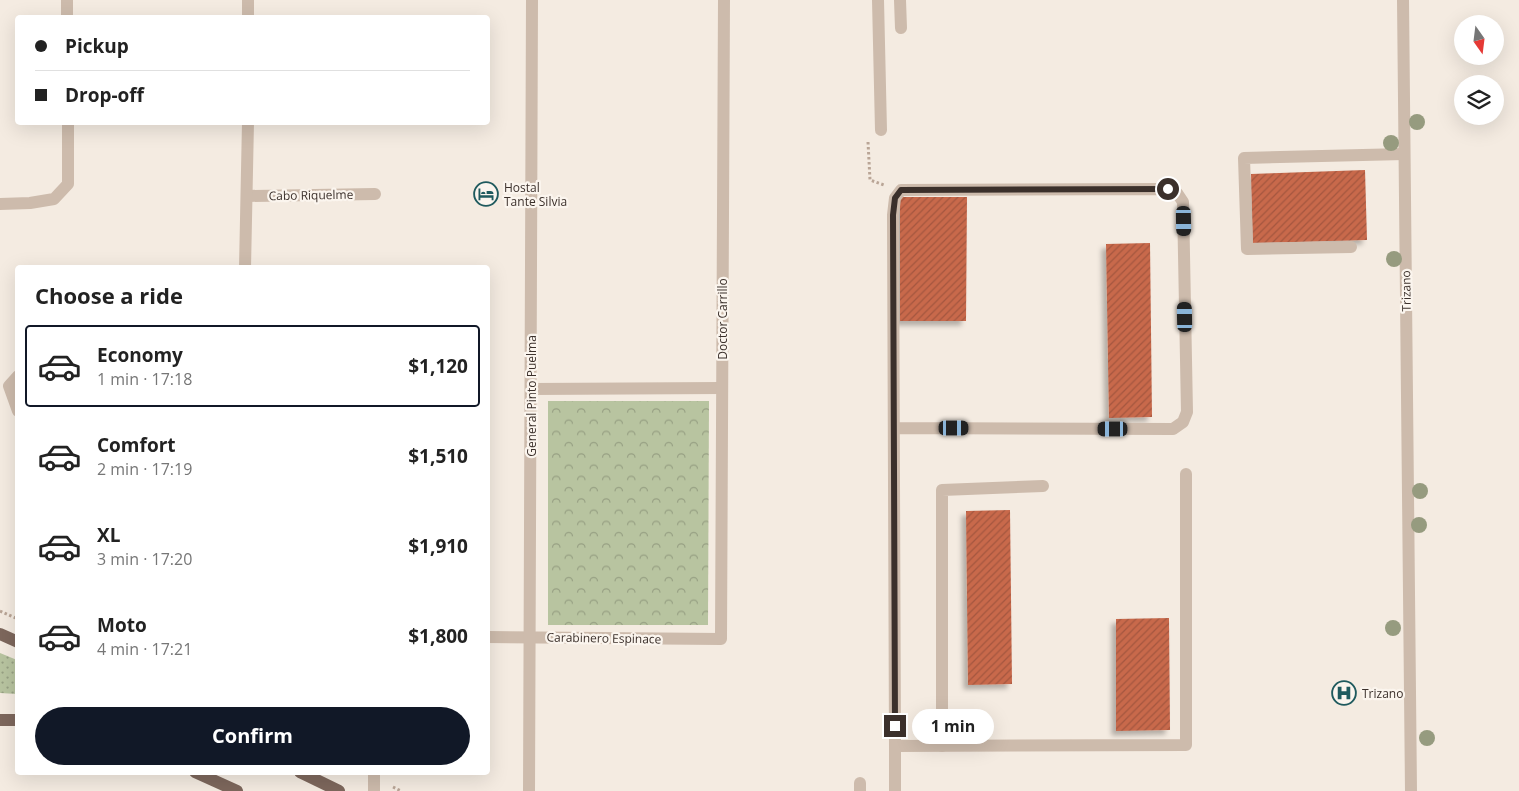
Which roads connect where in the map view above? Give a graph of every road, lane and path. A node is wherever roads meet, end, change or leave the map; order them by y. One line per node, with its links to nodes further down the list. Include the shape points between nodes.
1 (67, 0): 8 (street)
2 (248, 0): 9 (street)
3 (532, 0): 22 (street, General Pinto Puelma)
4 (724, 0): 21 (street, Doctor Carrillo)
5 (878, 0): 13 (street)
6 (900, 0): 10 (street)
7 (1403, 0): 14 (street, Trizano)
8 (67, 15)
9 (248, 15)
10 (901, 28)
11 (68, 125): 17 (street, via 68,184 54,199)
12 (248, 125): 16 (street)
13 (881, 130)
14 (1404, 154): 18 (street, via 1244,158 1247,249); 46 (street, Trizano)
15 (375, 194): 16 (street, Cabo Riquelme)
16 (248, 196): 19 (street)
17 (0, 204)
18 (1351, 247)
19 (245, 265)
20 (15, 379): 23 (street, via 9,386)
21 (722, 388): 22 (street); 32 (street, Doctor Carrillo)
22 (531, 389): 31 (street, General Pinto Puelma)
23 (15, 403)
24 (894, 428): 24 (street, via 893,215 895,198 901,190 1168,189 1177,193 1184,211 1187,412 1183,422 1172,429); 36 (street)
25 (1186, 474): 37 (street, via 1186,745)
26 (1043, 486): 37 (street, via 942,490)
27 (0, 611): 28 (path)
28 (15, 618)
29 (0, 634): 33 (main road)
30 (490, 637): 31 (street, Carabinero Espinace)
31 (530, 637): 32 (street, Carabinero Espinace); 44 (street, General Pinto Puelma)
32 (721, 639)
33 (15, 641)
34 (0, 720): 35 (main road)
35 (15, 720)
36 (895, 746): 37 (street); 45 (street)
37 (942, 746)
38 (202, 775): 41 (main road)
39 (306, 775): 42 (main road)
40 (374, 775): 43 (street)
41 (237, 791)
42 (339, 791)
43 (374, 791)
44 (529, 791)
45 (895, 791)
46 (1411, 791)

